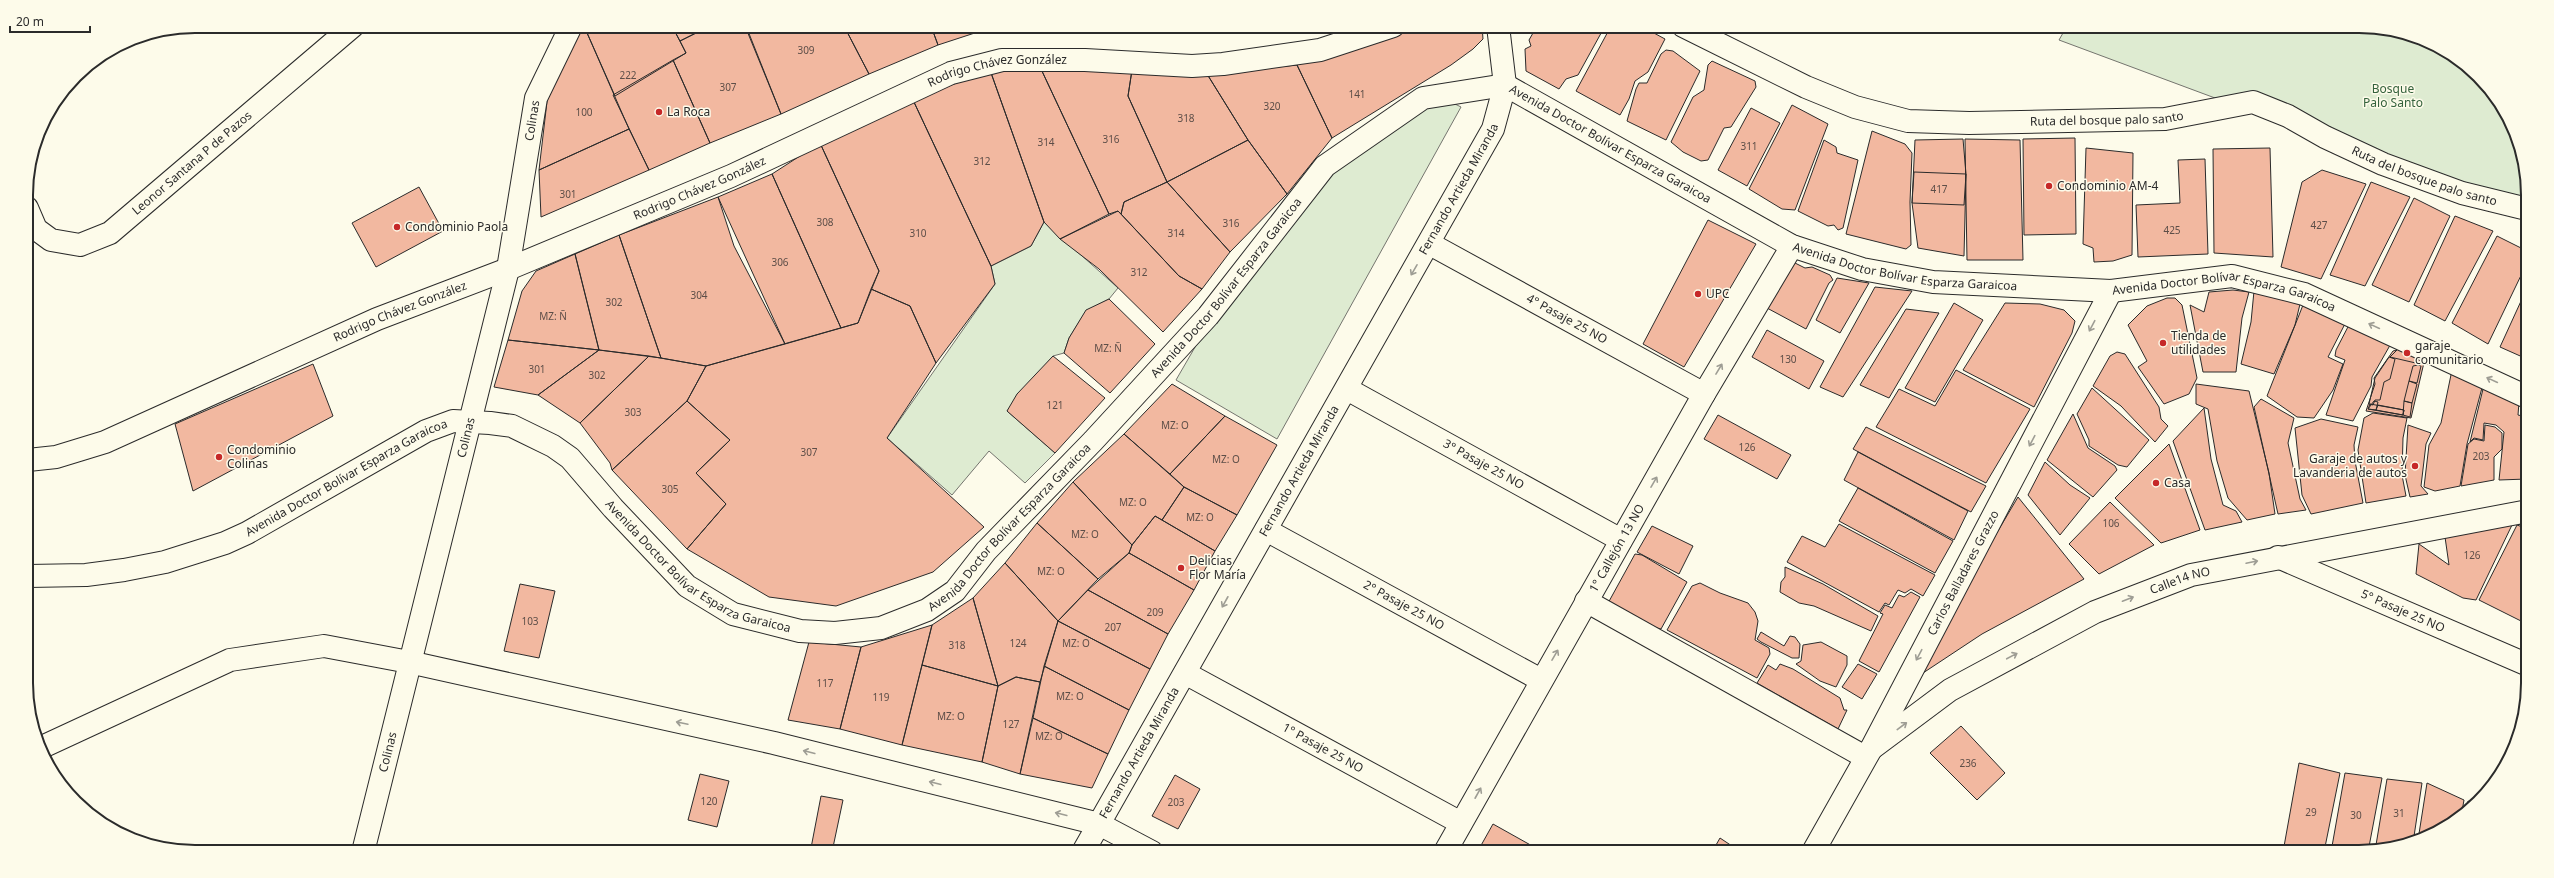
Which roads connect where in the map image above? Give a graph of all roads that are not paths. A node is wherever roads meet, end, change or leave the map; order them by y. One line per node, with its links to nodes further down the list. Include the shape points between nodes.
1 (345, 33): 8 (street, Leonor Santana P de Pazos, via 110,233 80,245 51,240 36,229)
2 (568, 33): 11 (street, Colinas, via 536,98)
3 (1372, 33): 11 (street, Rodrigo Chávez González, via 1320,50 1223,64 1192,66 1036,59 1002,60 976,65 951,73 731,176)
4 (1499, 33): 6 (street)
5 (1697, 33): 7 (street, Ruta del bosque palo santo, via 1806,87 1855,107 1908,121 1969,123 2165,119 2253,102 2288,116 2325,138 2384,164 2462,193)
6 (1505, 85): 9 (street, Fernando Artieda Miranda, via 1493,129); 10 (street, Avenida Doctor Bolívar Esparza Garaicoa); 16 (street, Avenida Doctor Bolívar Esparza Garaicoa, via 1423,98 1325,166 1208,316 1093,441 986,551 955,591 927,610 881,628 835,633 800,631 733,614 687,586 563,452 512,426)
7 (2521, 208)
8 (33, 223)
9 (1430, 244): 13 (street, Fernando Artieda Miranda, one-way to 13); 14 (street, 4° Pasaje 25 NO)
10 (1792, 246): 12 (street, Avenida Doctor Bolívar Esparza Garaicoa, via 1862,269 1933,282); 14 (street, 1° Callejón 13 NO, one-way to 10)
11 (508, 269): 16 (street, Colinas); 17 (street, Rodrigo Chávez González, via 377,319 105,442 56,457)
12 (2111, 291): 15 (street, Avenida Doctor Bolívar Esparza Garaicoa, one-way to 12, via 2304,294 2261,283 2232,276); 29 (street, Carlos Balladares Grazzo, one-way to 29)
13 (1347, 389): 19 (street, Fernando Artieda Miranda); 20 (street, 3° Pasaje 25 NO)
14 (1704, 394): 20 (street, 1° Callejón 13 NO, one-way to 14)
15 (2521, 394)
16 (470, 421): 22 (street, Avenida Doctor Bolívar Esparza Garaicoa, via 453,421 426,431 247,533 199,552 124,570 86,575); 24 (street, Colinas)
17 (33, 459)
18 (2521, 512): 21 (street, Calle14 NO)
19 (1266, 530): 26 (street, Fernando Artieda Miranda, one-way to 26); 27 (street, 2° Pasaje 25 NO)
20 (1621, 540): 23 (street, 1° Callejón 13 NO)
21 (2278, 557): 25 (street, 5° Pasaje 25 NO); 29 (street, Calle14 NO, one-way to 21, via 1950,690 2095,612 2191,575)
22 (33, 576)
23 (1586, 601): 27 (street, 1° Callejón 13 NO, one-way to 23); 29 (street)
24 (409, 662): 28 (street, via 324,646 230,660); 31 (street, one-way to 24, via 774,743); 32 (street, Colinas)
25 (2521, 662)
26 (1185, 673): 30 (street, 1° Pasaje 25 NO); 31 (street, Fernando Artieda Miranda)
27 (1541, 680): 30 (street, 1° Callejón 13 NO, one-way to 27)
28 (45, 746)
29 (1868, 753): 36 (street, Carlos Balladares Grazzo)
30 (1461, 823): 35 (street, 1° Callejón 13 NO)
31 (1099, 824): 33 (street, Fernando Artieda Miranda); 34 (street)
32 (365, 845)
33 (1087, 845)
34 (1139, 845)
35 (1449, 845)
36 (1817, 845)

